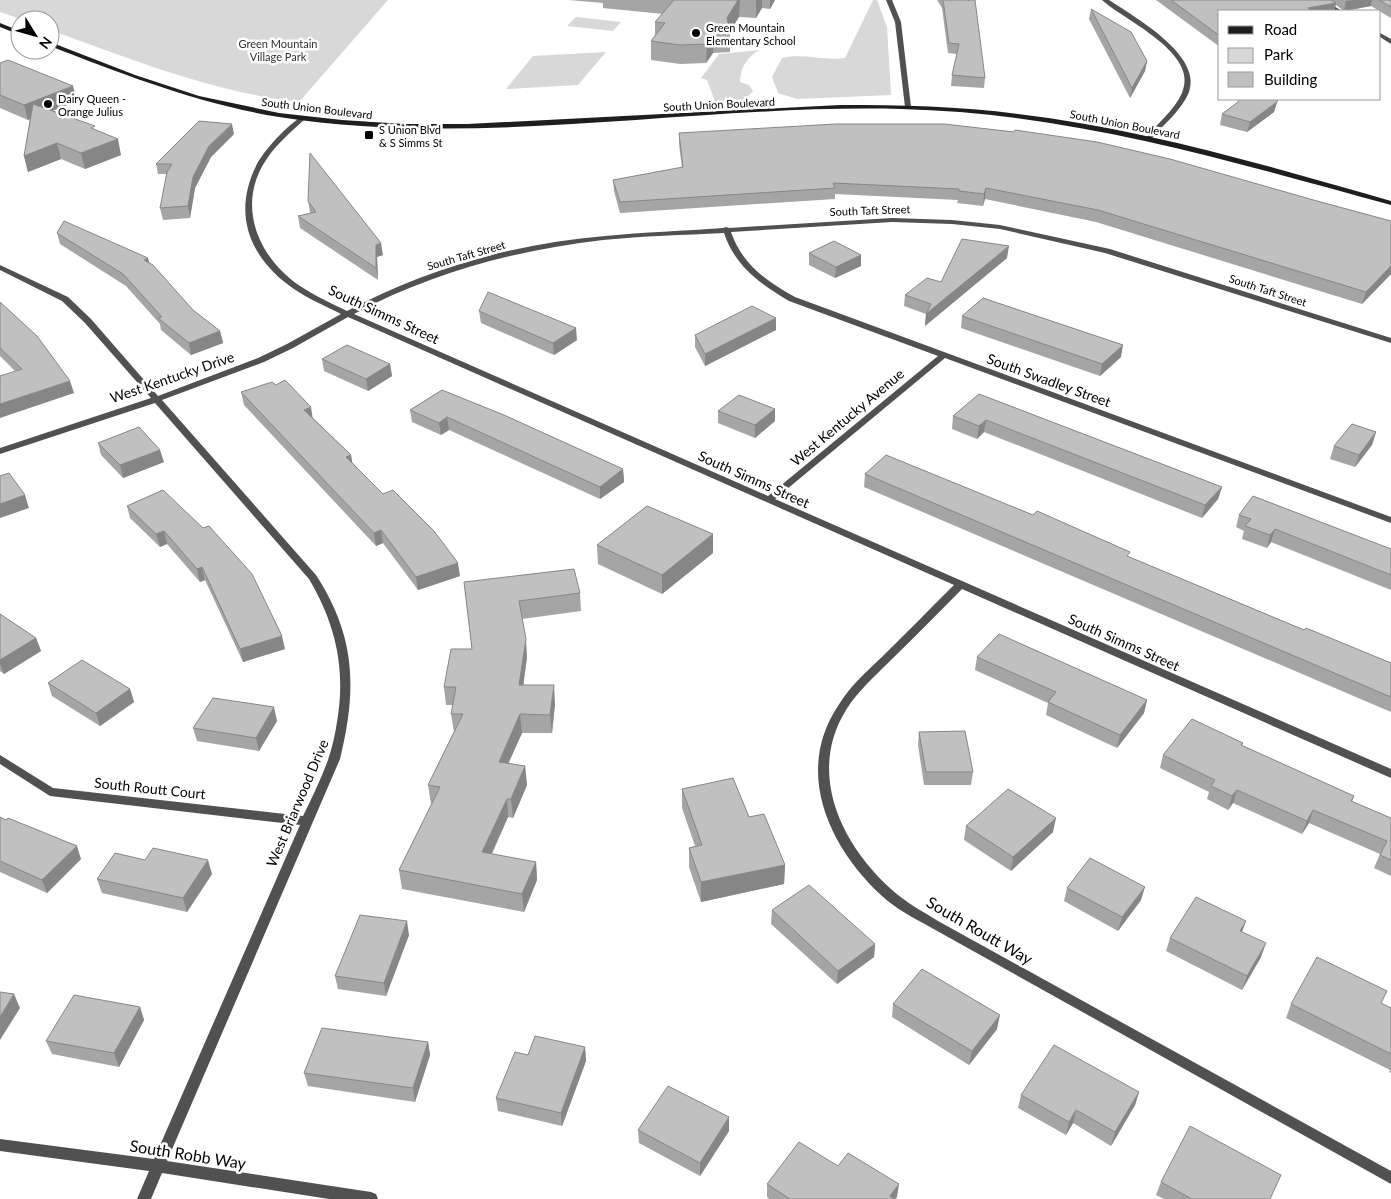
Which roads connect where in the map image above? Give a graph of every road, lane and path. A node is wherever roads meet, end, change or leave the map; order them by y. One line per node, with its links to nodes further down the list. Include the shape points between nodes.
1 (889, 0): 6 (street, via 898,22)
2 (1105, 0): 8 (street, via 1165,43 1186,70 1188,87 1184,96)
3 (1320, 0): 4 (street)
4 (1337, 10)
5 (60, 48): 7 (main road, South Union Boulevard, via 199,98)
6 (908, 108): 7 (main road, South Union Boulevard, via 796,110 467,126 384,125); 8 (main road, South Union Boulevard, via 1013,115)
7 (303, 118): 12 (street, South Simms Street, via 261,162 249,190 247,216 258,246 282,275)
8 (1149, 138): 9 (main road, South Union Boulevard)
9 (1391, 202)
10 (726, 229): 12 (street, South Taft Street, via 604,238 505,255 406,286); 13 (street, South Taft Street, via 892,220 952,222 1009,229 1107,251); 14 (street, South Swadley Street, via 738,258 775,290 813,308)
11 (0, 267): 15 (street, West Briarwood Drive, via 51,291 76,308)
12 (347, 314): 15 (street, West Kentucky Drive, via 262,360); 17 (street, South Simms Street)
13 (1391, 341)
14 (943, 356): 17 (street, West Kentucky Avenue); 18 (street, South Swadley Street)
15 (155, 398): 16 (street, West Kentucky Drive); 22 (street, West Briarwood Drive, via 314,576 334,613 347,677 343,729 334,759)
16 (0, 451)
17 (768, 500): 19 (street, South Simms Street)
18 (1391, 520)
19 (960, 584): 21 (street, South Simms Street); 25 (street, South Routt Way, via 860,685 836,718 823,754 824,789 834,824 856,861 888,894 934,924)
20 (0, 759): 22 (street, South Routt Court, via 50,792)
21 (1391, 774)
22 (307, 821): 24 (street, West Briarwood Drive)
23 (0, 1145): 24 (street, South Robb Way)
24 (158, 1166): 26 (street, West Briarwood Drive); 27 (street, South Robb Way)
25 (1391, 1178)
26 (144, 1199)
27 (371, 1199)

